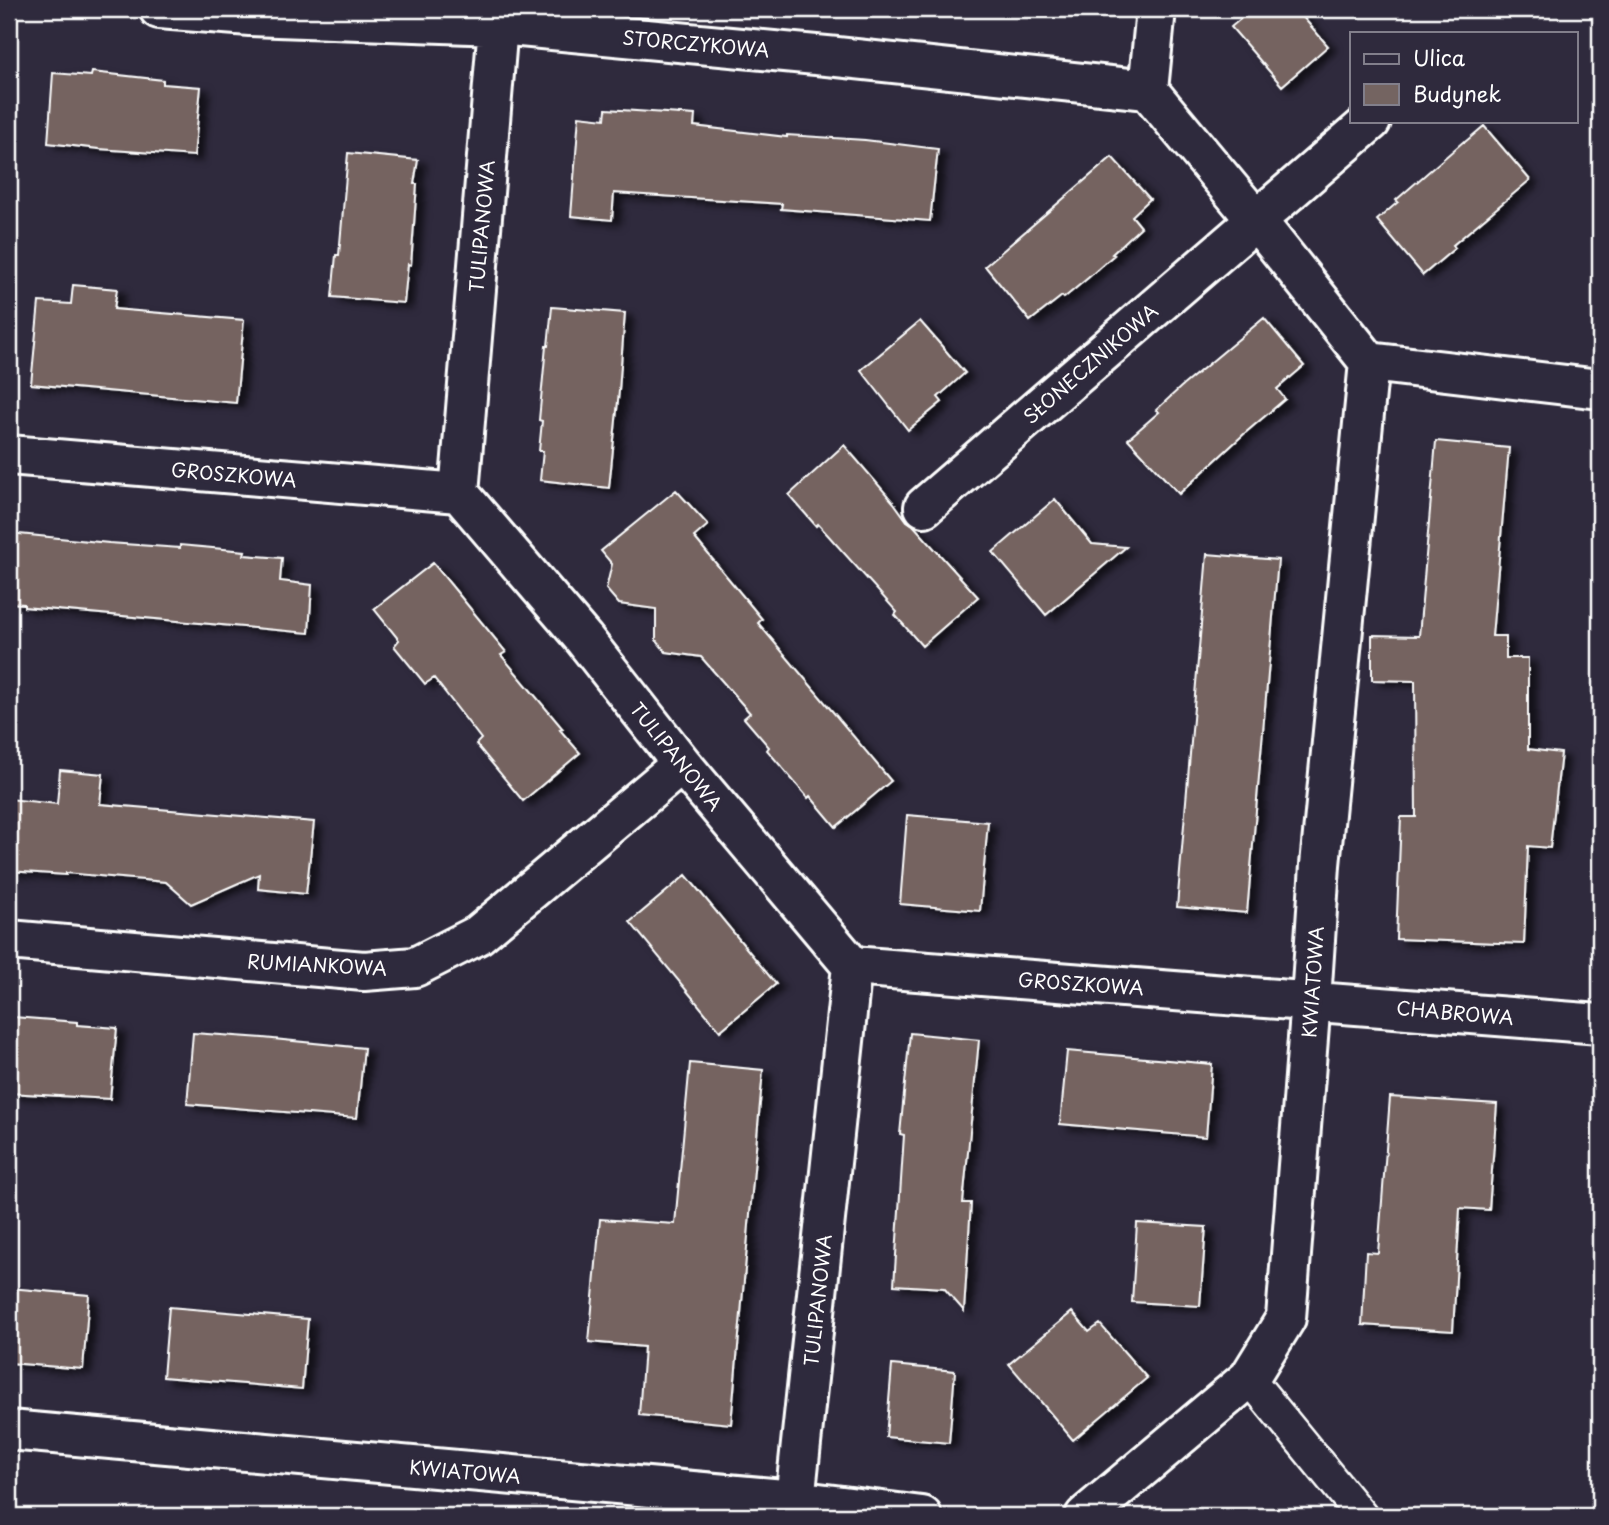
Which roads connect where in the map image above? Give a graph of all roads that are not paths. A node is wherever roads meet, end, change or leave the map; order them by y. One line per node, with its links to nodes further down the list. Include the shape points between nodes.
1 (159, 9): 3 (street, STORCZYKOWA)
2 (1156, 9): 4 (street)
3 (498, 25): 4 (street, STORCZYKOWA); 10 (street, TULIPANOWA)
4 (1149, 90): 6 (street)
5 (1370, 122): 6 (street, SŁONECZNIKOWA)
6 (1256, 220): 7 (street); 11 (street, SŁONECZNIKOWA)
7 (1369, 362): 8 (street); 15 (street, KWIATOWA)
8 (1600, 389)
9 (9, 455): 10 (street, GROSZKOWA)
10 (459, 493): 12 (street, TULIPANOWA, via 584,639)
11 (925, 507)
12 (682, 764): 13 (street, RUMIANKOWA, via 478,935 415,968 364,971); 14 (street, TULIPANOWA)
13 (9, 940)
14 (852, 966): 15 (street, GROSZKOWA); 19 (street, TULIPANOWA)
15 (1311, 1000): 16 (street, CHABROWA); 17 (street, KWIATOWA, via 1286,1318)
16 (1600, 1024)
17 (1249, 1378): 21 (street, KWIATOWA); 22 (lane)
18 (9, 1430): 19 (street, KWIATOWA)
19 (795, 1500): 20 (street, KWIATOWA)
20 (922, 1516)
21 (1085, 1516)
22 (1362, 1516)

